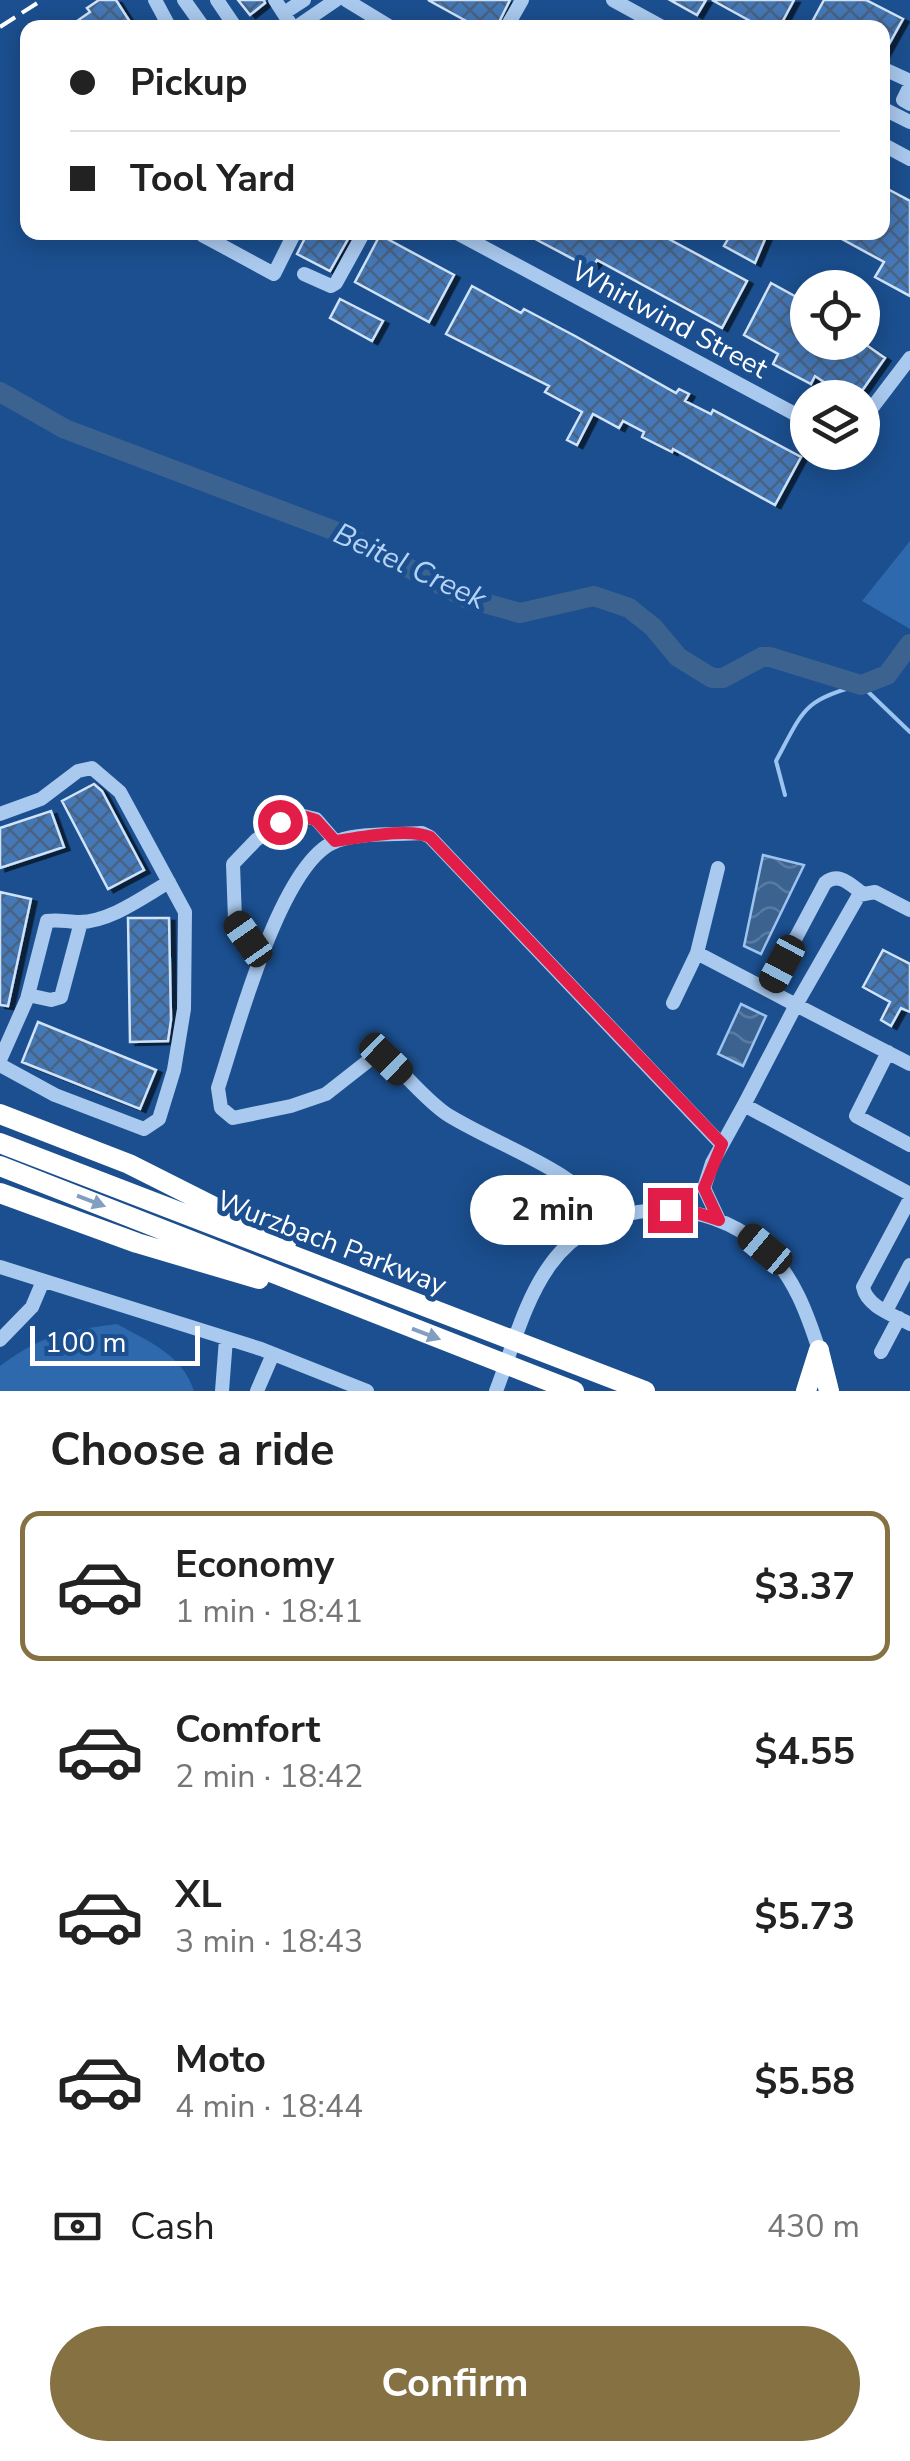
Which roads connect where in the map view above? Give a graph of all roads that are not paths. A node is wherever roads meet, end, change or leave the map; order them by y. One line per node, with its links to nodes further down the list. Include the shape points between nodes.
1 (304, 0): 5 (street)
2 (336, 0): 6 (street)
3 (346, 0): 7 (street)
4 (612, 0): 8 (street)
5 (280, 7)
6 (306, 20)
7 (379, 20)
8 (649, 20)
9 (910, 83): 10 (street, via 904,100)
10 (910, 104)
11 (211, 240): 12 (street, via 274,274)
12 (291, 240)
13 (360, 240): 15 (street, via 336,283)
14 (470, 240): 18 (street, Whirlwind Street)
15 (304, 274)
16 (910, 358): 17 (street)
17 (880, 397)
18 (790, 411)
19 (0, 814): 22 (street, via 41,800 92,768 120,792)
20 (335, 841): 27 (street, via 293,886); 27 (street, via 316,820 296,814 234,864 235,920); 38 (street, via 430,837)
21 (718, 868): 26 (street)
22 (169, 882): 25 (street); 33 (street, via 185,912 184,1008 160,1118 144,1129 55,1095)
23 (862, 893): 24 (street); 28 (street, via 840,878 825,883); 31 (street)
24 (910, 910)
25 (82, 922): 29 (street, via 47,921); 29 (street, via 62,997)
26 (696, 953): 28 (street); 30 (street)
27 (261, 958): 43 (street, via 218,1088 221,1108 233,1118 326,1094 378,1054 445,1112 550,1167 594,1197)
28 (768, 990): 31 (street)
29 (28, 995): 33 (street)
30 (674, 1003)
31 (796, 1005): 32 (street); 35 (street)
32 (888, 1052): 34 (street); 39 (street, via 856,1116)
33 (0, 1062)
34 (910, 1064)
35 (744, 1104): 38 (street); 42 (street)
36 (0, 1114): 47 (highway, via 129,1164)
37 (0, 1144): 47 (highway, Wurzbach Parkway)
38 (722, 1144): 44 (street, via 704,1188)
39 (910, 1145)
40 (0, 1166): 49 (highway, Wurzbach Parkway, one-way to 49)
41 (0, 1194): 49 (highway, via 137,1243)
42 (910, 1196): 50 (street, via 863,1287 865,1296)
43 (611, 1218): 44 (street, via 648,1210 691,1211); 59 (street, via 574,1240 550,1265)
44 (719, 1220): 53 (street, via 776,1260 804,1306)
45 (910, 1265): 50 (street)
46 (0, 1269): 48 (street)
47 (345, 1274): 61 (highway, Wurzbach Parkway)
48 (43, 1280): 51 (street); 52 (street, via 32,1308)
49 (361, 1309): 60 (highway, Wurzbach Parkway, one-way to 60)
50 (898, 1317): 54 (street)
51 (226, 1338): 55 (street); 56 (street)
52 (0, 1340)
53 (818, 1350): 62 (highway); 63 (highway)
54 (880, 1352)
55 (272, 1354): 57 (street); 58 (street)
56 (222, 1391)
57 (257, 1391)
58 (368, 1391)
59 (496, 1391)
60 (574, 1391)
61 (645, 1391)
62 (806, 1391)
63 (829, 1391)

